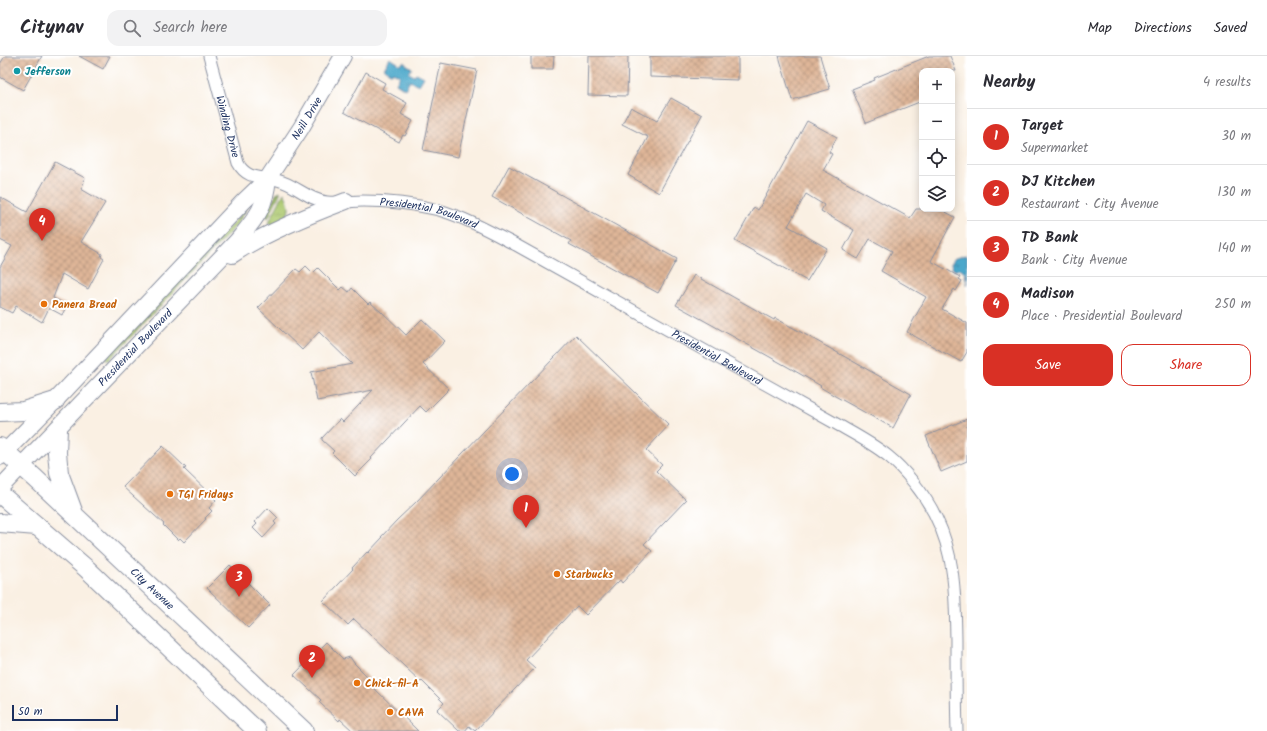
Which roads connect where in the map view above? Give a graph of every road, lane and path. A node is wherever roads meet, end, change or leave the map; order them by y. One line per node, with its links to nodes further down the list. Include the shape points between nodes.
1 (209, 56): 3 (street, Winding Drive, via 238,163 246,173)
2 (343, 56): 3 (main road, Neill Drive)
3 (268, 178): 4 (street, Presidential Boulevard, via 285,182 318,200); 5 (main road, Presidential Boulevard, via 259,213); 6 (main road, Presidential Boulevard)
4 (346, 201): 5 (main road, via 250,244); 18 (street, Presidential Boulevard, via 409,204 438,210 473,224 516,245 833,422 889,457 912,480 931,507 949,549 955,597)
5 (208, 272): 8 (main road, Presidential Boulevard)
6 (55, 401): 7 (highway, via 23,411); 9 (main road, Presidential Boulevard)
7 (0, 412)
8 (58, 428): 10 (main road, Presidential Boulevard); 13 (highway, via 59,473)
9 (2, 452): 10 (highway, City Avenue)
10 (22, 466): 11 (main road, Presidential Boulevard); 13 (highway, City Avenue)
11 (0, 488)
12 (0, 494): 15 (highway)
13 (74, 516): 17 (highway, City Avenue)
14 (0, 523): 15 (highway)
15 (37, 526): 16 (highway, via 87,569)
16 (257, 731)
17 (304, 731)
18 (957, 731)

